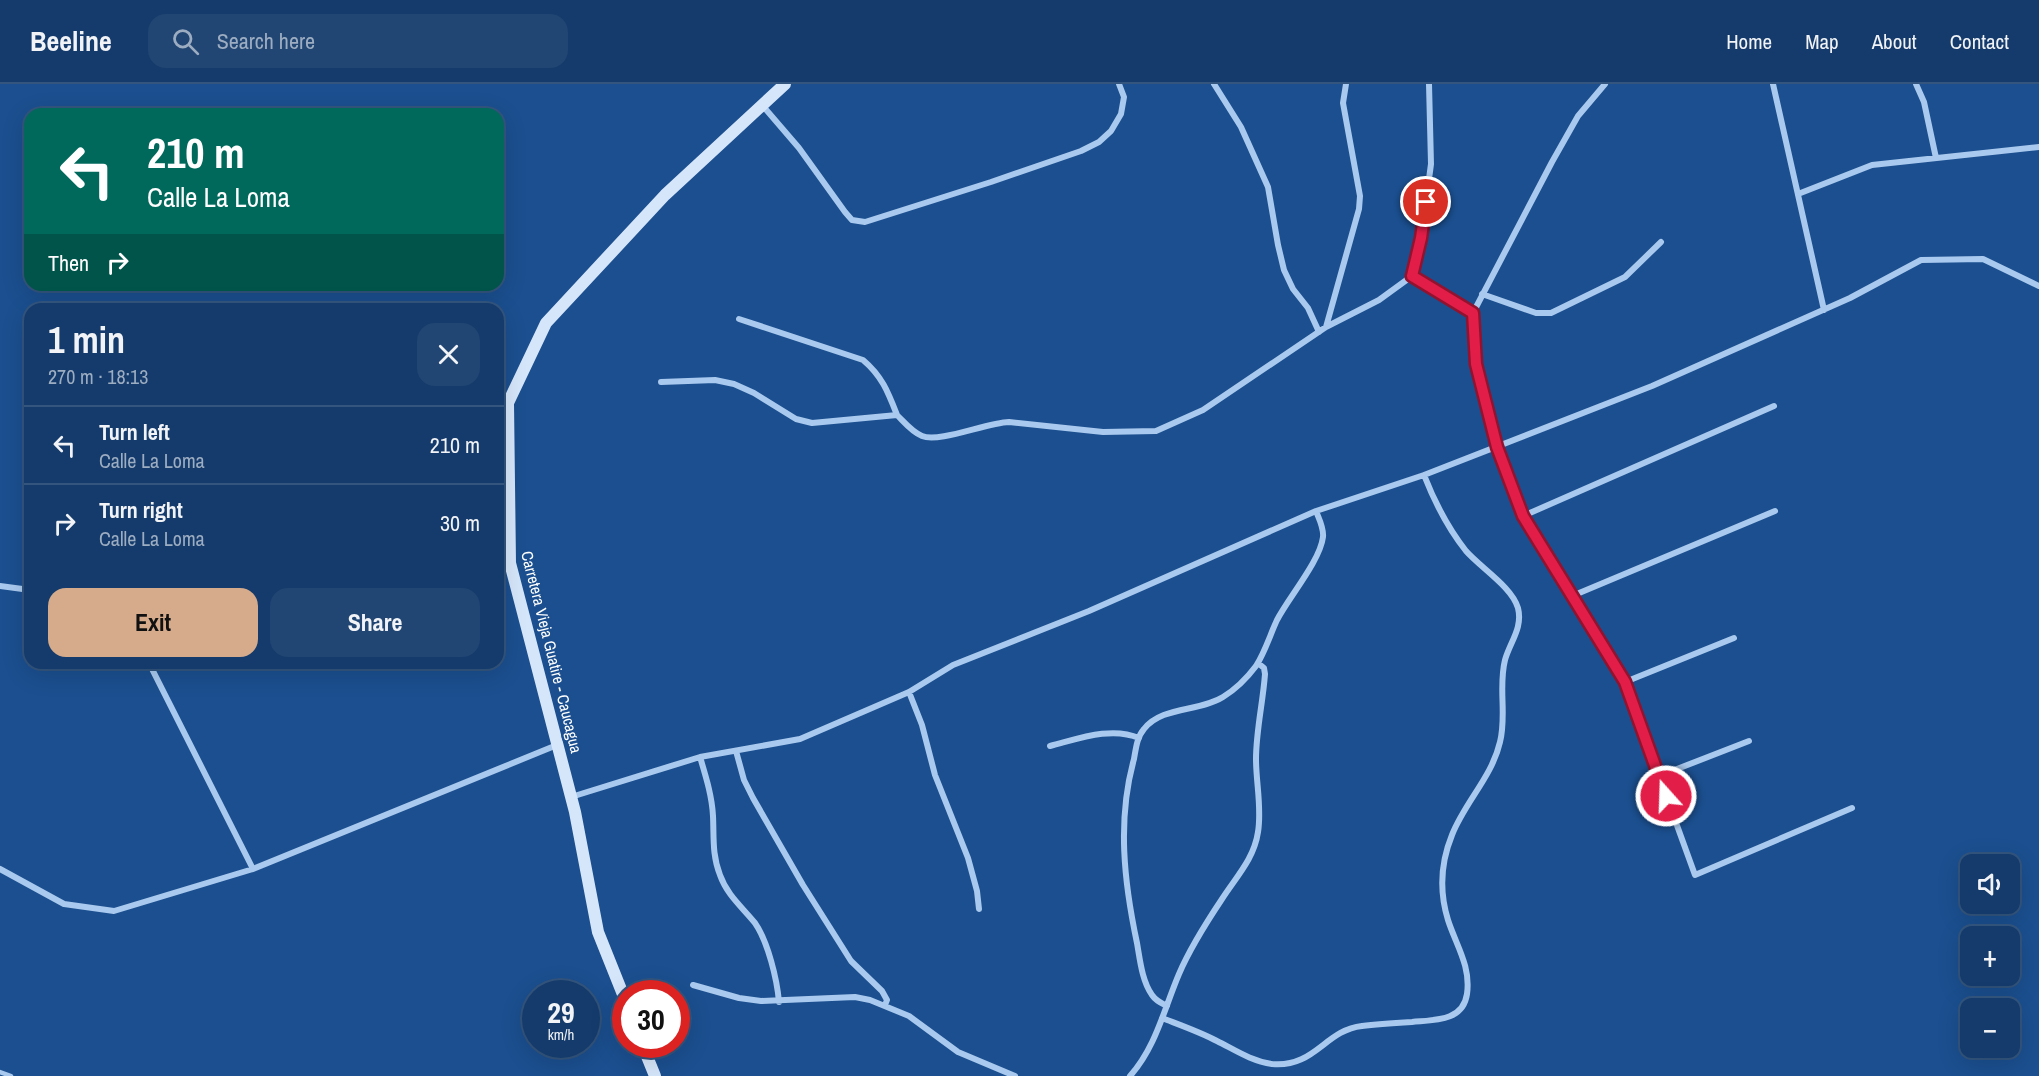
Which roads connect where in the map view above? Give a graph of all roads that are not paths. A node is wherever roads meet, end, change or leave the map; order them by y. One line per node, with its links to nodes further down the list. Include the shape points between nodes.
1 (785, 84): 9 (main road, Carretera Vieja Guatire - Caucagua)
2 (1119, 84): 9 (street, via 1124,97 1121,114 1099,142 865,222 852,220)
3 (1214, 84): 21 (street, via 1240,127 1268,187 1284,270)
4 (1346, 84): 20 (street, via 1343,103 1359,209)
5 (1430, 84): 14 (street, via 1431,164)
6 (1605, 84): 16 (street, via 1578,116)
7 (1773, 84): 12 (street)
8 (1916, 84): 11 (street, via 1924,102)
9 (762, 105): 40 (main road, Carretera Vieja Guatire - Caucagua, via 665,195 546,323 508,403 510,563)
10 (2039, 147): 11 (street)
11 (1936, 158): 12 (street, via 1872,165)
12 (1798, 194): 17 (street)
13 (1661, 242): 16 (street, via 1625,277 1551,313 1536,313)
14 (1412, 276): 18 (street); 20 (street, via 1379,300)
15 (2039, 286): 17 (street, via 1983,259 1921,260)
16 (1482, 294): 18 (street)
17 (1824, 310): 25 (street, via 1652,386)
18 (1473, 313): 25 (street, via 1476,364)
19 (739, 319): 24 (street, via 863,360 882,380)
20 (1326, 327): 21 (street)
21 (1319, 332): 24 (street, via 1203,410 1156,431 1103,432 1009,422 934,439 915,433)
22 (661, 382): 24 (street, via 715,380 734,384 796,419 812,423)
23 (1774, 406): 29 (street)
24 (897, 415)
25 (1497, 447): 26 (street); 29 (street)
26 (1424, 475): 27 (street); 55 (street, via 1443,519 1468,553 1510,593 1519,619 1503,670 1503,725 1496,755 1460,817 1443,862 1444,906 1468,980 1462,1008 1438,1021 1347,1029 1306,1058 1286,1064 1249,1058)
27 (1316, 511): 34 (street, via 1323,530 1318,553 1278,619); 37 (street, via 1089,611 954,665)
28 (1775, 511): 32 (street)
29 (1523, 516): 32 (street)
30 (0, 586): 31 (street)
31 (24, 589)
32 (1572, 596): 36 (street)
33 (1734, 638): 36 (street)
34 (1258, 663): 38 (street, via 1222,697 1161,716); 54 (street, via 1265,674 1256,741 1256,841 1248,862 1192,948)
35 (152, 669): 48 (street)
36 (1625, 682): 44 (street)
37 (909, 692): 42 (street, via 800,738); 49 (street, via 935,775 968,858)
38 (1139, 738): 41 (street, via 1111,733); 54 (street, via 1124,811 1125,873 1146,983 1157,1001)
39 (1749, 741): 44 (street)
40 (558, 745): 45 (main road, Carretera Vieja Guatire - Caucagua); 48 (street)
41 (1050, 746)
42 (736, 751): 43 (street); 53 (street, via 744,780 790,862 847,954 882,991)
43 (700, 757): 45 (street); 52 (street, via 711,795 716,863 731,896 762,936)
44 (1659, 776): 46 (street, via 1695,875)
45 (571, 797): 50 (main road, Carretera Vieja Guatire - Caucagua, via 598,932)
46 (1852, 808)
47 (0, 869): 48 (street, via 64,904 114,911)
48 (253, 869)
49 (979, 909)
50 (617, 980)
51 (693, 986): 52 (street, via 739,998)
52 (779, 1002): 53 (street, via 855,997)
53 (885, 1005): 61 (street, via 909,1016 958,1052)
54 (1167, 1006): 55 (street)
55 (1162, 1018): 57 (street)
56 (648, 1058): 60 (main road)
57 (1135, 1070): 62 (street); 63 (street)
58 (0, 1072): 59 (lane)
59 (11, 1076)
60 (655, 1076)
61 (1015, 1076)
62 (1130, 1076)
63 (1141, 1076)

